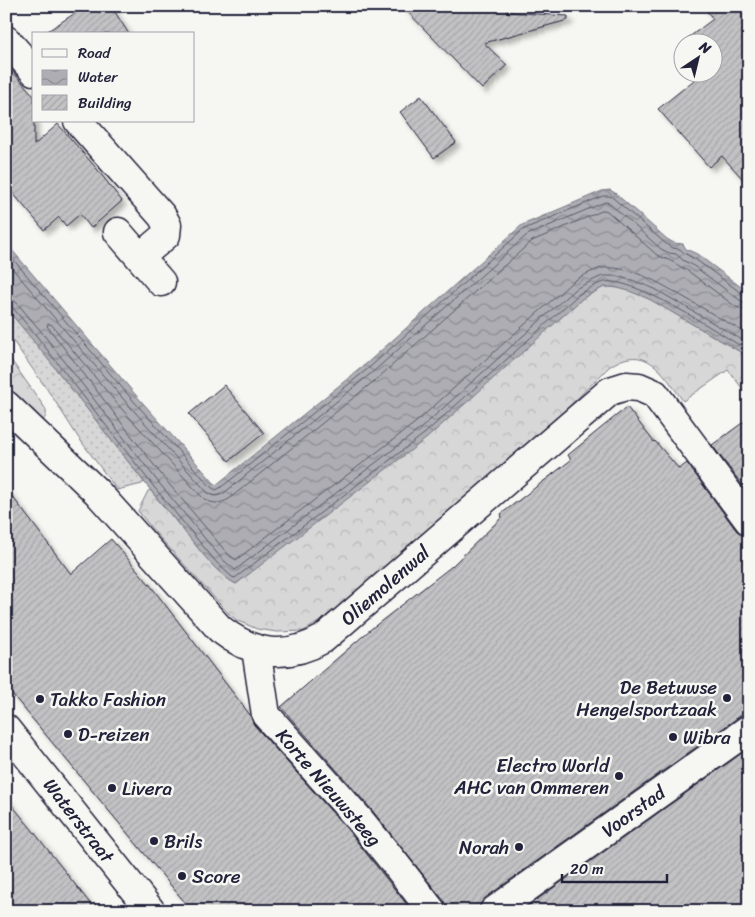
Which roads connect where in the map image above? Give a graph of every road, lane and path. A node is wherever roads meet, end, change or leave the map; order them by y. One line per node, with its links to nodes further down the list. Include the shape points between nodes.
1 (6, 40): 2 (street)
2 (32, 69)
3 (79, 122): 5 (street, via 167,225 166,235)
4 (118, 232): 5 (street)
5 (140, 257): 6 (street)
6 (161, 282)
7 (6, 406): 9 (street, Oliemolenwal, via 97,492 220,629)
8 (749, 521): 9 (street, Oliemolenwal, via 655,394 626,386 610,391 323,639 286,652)
9 (256, 649): 13 (street, Korte Nieuwsteeg, via 266,715 359,819)
10 (6, 729): 12 (street, Waterstraat)
11 (749, 729): 14 (street, Voorstad)
12 (151, 911)
13 (432, 911)
14 (494, 911)

